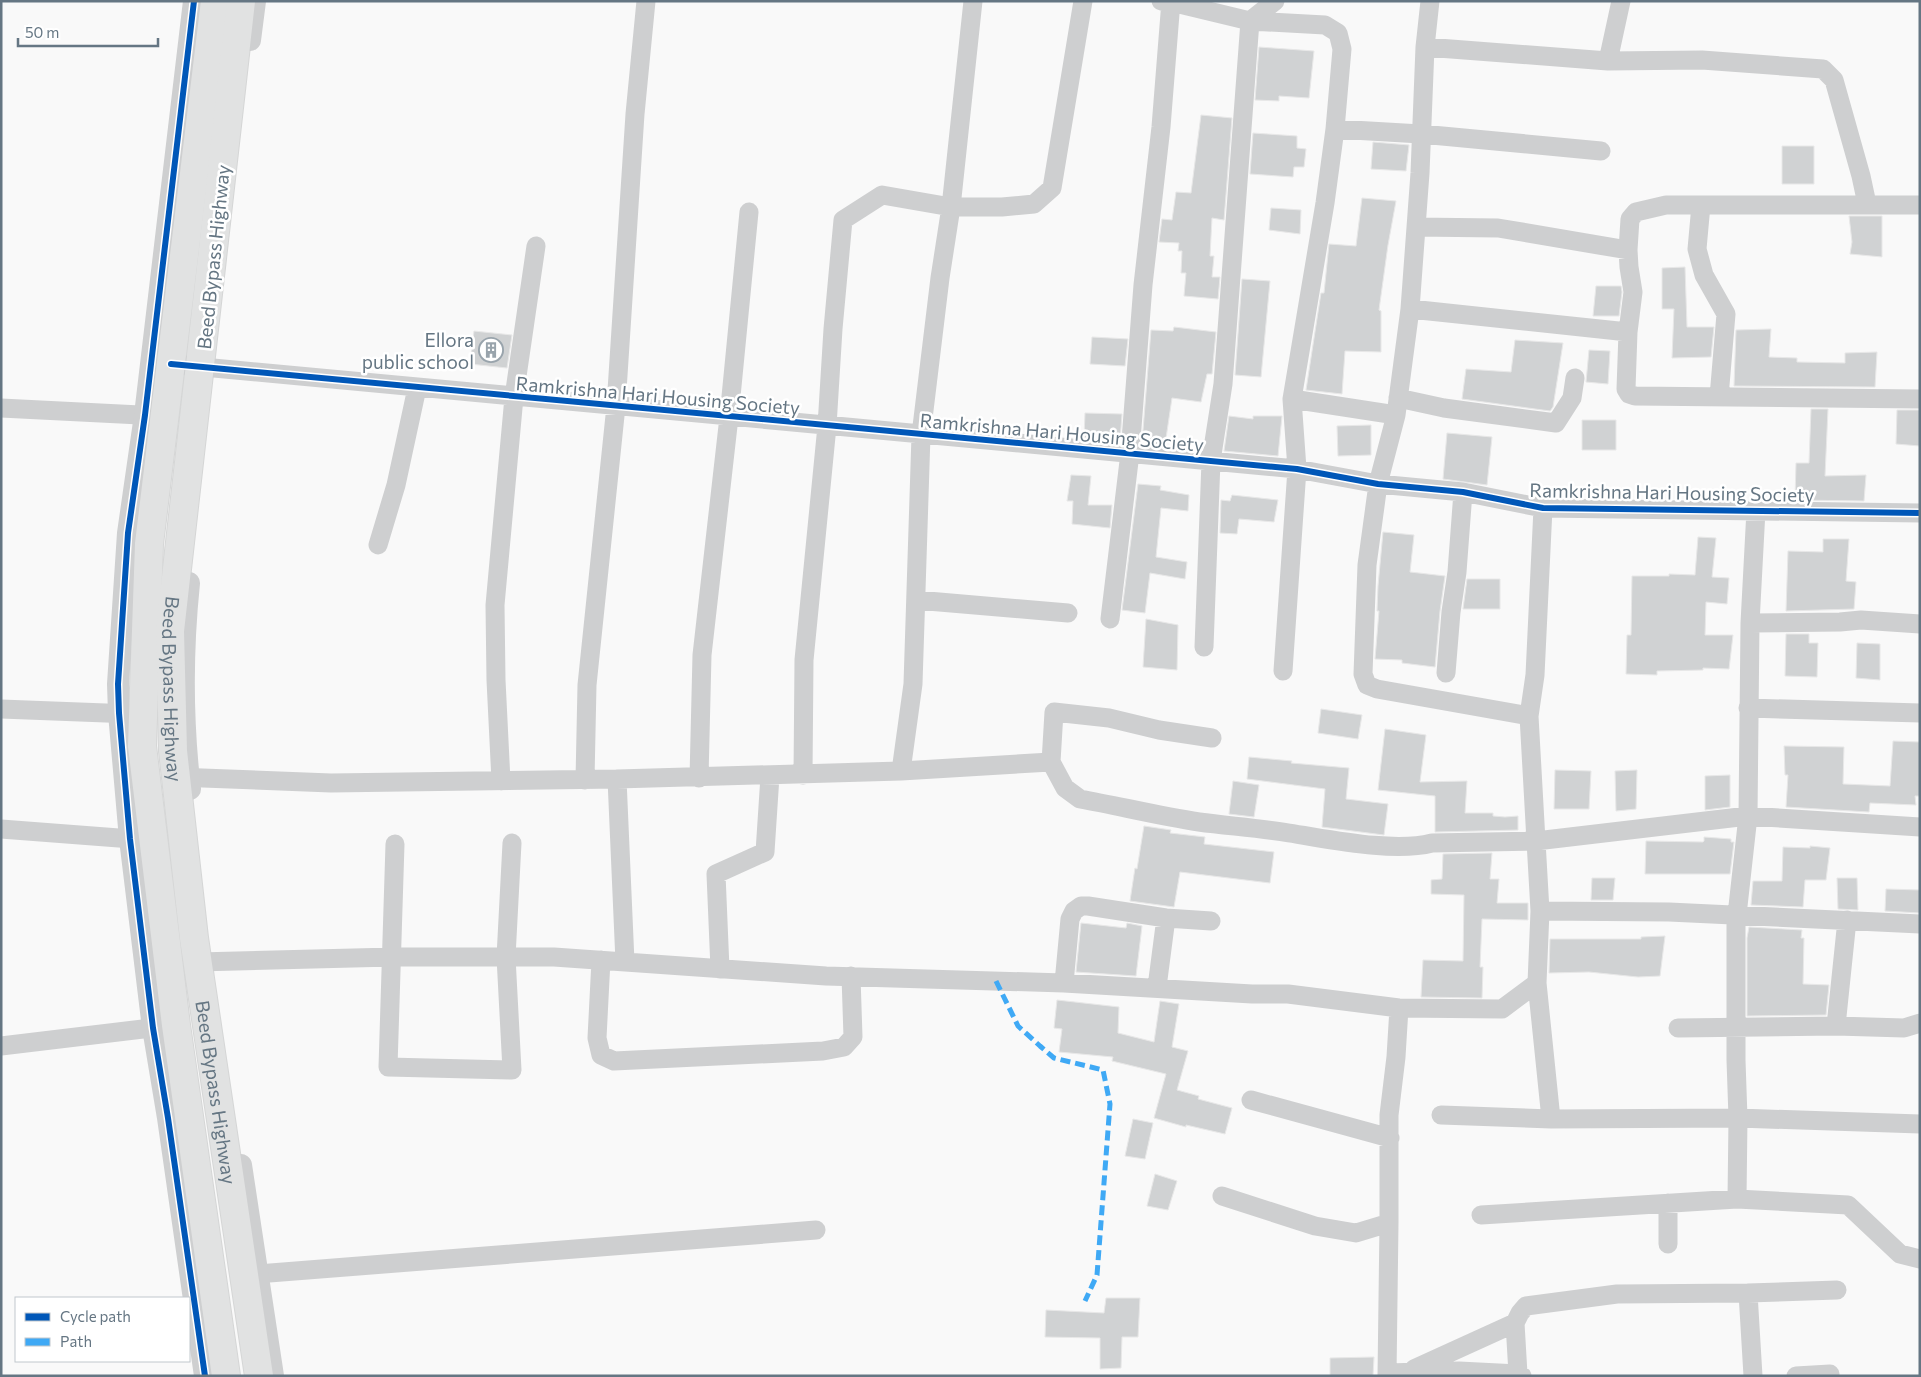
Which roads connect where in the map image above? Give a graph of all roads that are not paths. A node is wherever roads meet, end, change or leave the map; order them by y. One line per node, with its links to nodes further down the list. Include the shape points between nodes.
1 (194, 1): 40 (street)
2 (215, 1): 29 (highway, Beed Bypass Highway)
3 (241, 1): 30 (highway, Beed Bypass Highway)
4 (255, 1): 30 (street)
5 (646, 1): 37 (street, via 635,114)
6 (973, 1): 22 (street)
7 (1083, 1): 22 (street, via 1052,188 1034,204)
8 (1161, 1): 12 (street)
9 (1275, 1): 13 (street)
10 (1430, 1): 14 (street)
11 (1621, 1): 15 (street)
12 (1171, 2): 13 (street); 44 (street)
13 (1250, 21): 16 (street, via 1325,25 1338,33 1342,49); 45 (street, via 1223,384)
14 (1425, 47): 15 (street); 17 (street)
15 (1608, 61): 20 (street, via 1702,60 1822,69 1834,80)
16 (1335, 129): 17 (street); 35 (street)
17 (1421, 134): 18 (street); 24 (street)
18 (1601, 151)
19 (1701, 204): 20 (street); 26 (street, via 1666,205 1636,212 1630,220); 34 (street, via 1697,249 1704,275 1726,314)
20 (1867, 204): 21 (street)
21 (1920, 205)
22 (950, 207): 42 (street, via 882,195 843,220); 43 (street)
23 (749, 212): 41 (street)
24 (1416, 227): 26 (street, via 1498,228); 27 (street)
25 (536, 246): 33 (street)
26 (1628, 250): 28 (street, via 1633,292)
27 (1410, 309): 28 (street); 38 (street)
28 (1628, 332): 34 (street, via 1626,389 1629,394)
29 (171, 364): 30 (street, Ramkrishna Hari Housing Society); 40 (highway, Beed Bypass Highway)
30 (206, 368): 32 (street, Ramkrishna Hari Housing Society); 71 (highway, Beed Bypass Highway, via 170,631 173,751)
31 (1575, 378): 38 (street, via 1572,398 1556,423 1444,408)
32 (417, 388): 33 (street, Ramkrishna Hari Housing Society); 52 (street, via 396,485)
33 (514, 397): 37 (street, Ramkrishna Hari Housing Society); 75 (street, via 495,605)
34 (1719, 397): 36 (street)
35 (1292, 399): 38 (street); 46 (street)
36 (1920, 399)
37 (616, 406): 41 (street, Ramkrishna Hari Housing Society); 74 (street, via 587,685)
38 (1397, 407): 47 (street)
39 (1, 408): 40 (street)
40 (155, 416): 64 (highway, Beed Bypass Highway, via 149,544)
41 (729, 417): 42 (street, Ramkrishna Hari Housing Society); 72 (street, via 702,655)
42 (827, 426): 43 (street, Ramkrishna Hari Housing Society); 69 (street, via 804,660)
43 (921, 434): 44 (street, Ramkrishna Hari Housing Society); 53 (street)
44 (1130, 453): 45 (street, Ramkrishna Hari Housing Society); 55 (street)
45 (1211, 461): 46 (street, Ramkrishna Hari Housing Society); 58 (street)
46 (1296, 469): 47 (street, Ramkrishna Hari Housing Society); 59 (street)
47 (1378, 484): 48 (street, Ramkrishna Hari Housing Society); 65 (street, via 1367,566 1362,658 1367,685)
48 (1463, 492): 49 (street, Ramkrishna Hari Housing Society); 60 (street)
49 (1543, 508): 50 (street, Ramkrishna Hari Housing Society); 65 (street, via 1535,675)
50 (1756, 510): 51 (street, Ramkrishna Hari Housing Society); 56 (street)
51 (1920, 513)
52 (378, 545)
53 (916, 600): 54 (street); 68 (street, via 913,684)
54 (1068, 612)
55 (1110, 619)
56 (1750, 623): 57 (street, via 1861,620); 61 (street)
57 (1920, 624)
58 (1204, 647)
59 (1283, 671)
60 (1446, 672)
61 (1748, 708): 63 (street); 76 (street)
62 (1, 709): 64 (street)
63 (1920, 713)
64 (131, 714): 79 (highway, Beed Bypass Highway, via 142,746)
65 (1529, 716): 80 (street)
66 (1212, 738): 67 (street, via 1109,718 1054,712)
67 (1052, 762): 68 (street); 80 (street, via 1066,788 1080,799 1198,822 1401,846)
68 (901, 771): 69 (street)
69 (803, 775): 70 (street)
70 (770, 776): 72 (street); 94 (street, via 765,852 716,874)
71 (182, 778): 75 (street, via 331,783); 92 (highway, Beed Bypass Highway)
72 (698, 778): 73 (street)
73 (617, 779): 74 (street); 93 (street)
74 (585, 780): 75 (street)
75 (501, 781)
76 (1748, 816): 77 (street); 80 (street); 84 (street)
77 (1920, 826)
78 (1, 829): 79 (street)
79 (142, 840): 101 (highway, Beed Bypass Highway)
80 (1536, 841): 83 (street)
81 (512, 843): 90 (street)
82 (396, 844): 89 (street)
83 (1540, 911): 84 (street); 97 (street)
84 (1737, 915): 86 (street); 104 (street)
85 (1166, 918): 87 (street); 96 (street, via 1081,906 1070,919); 98 (street)
86 (1847, 920): 88 (street); 102 (street)
87 (1211, 921)
88 (1920, 924)
89 (392, 958): 90 (street); 90 (street, via 388,1067 512,1070); 92 (street)
90 (506, 958): 91 (street)
91 (601, 960): 93 (street); 95 (street, via 597,1038 601,1055 614,1061 823,1051 844,1047 853,1038)
92 (204, 962): 120 (highway, Beed Bypass Highway)
93 (625, 962): 94 (street)
94 (720, 969): 95 (street)
95 (851, 976): 96 (street)
96 (1064, 983): 98 (street)
97 (1537, 983): 99 (street, via 1502,1009); 109 (street)
98 (1157, 987): 99 (street, via 1288,994)
99 (1400, 1008): 111 (street, via 1389,1115)
100 (1920, 1023): 102 (street, via 1904,1028)
101 (165, 1026): 105 (street); 129 (street, via 168,1118); 130 (highway, Beed Bypass Highway)
102 (1836, 1026): 104 (street)
103 (1678, 1028): 104 (street)
104 (1736, 1028): 108 (street)
105 (1, 1046)
106 (1252, 1100): 111 (street)
107 (1441, 1114): 109 (street)
108 (1738, 1118): 109 (street); 110 (street); 113 (street)
109 (1551, 1119)
110 (1920, 1124)
111 (1390, 1138): 116 (street)
112 (1222, 1196): 116 (street, via 1315,1226 1356,1233)
113 (1737, 1199): 114 (street); 119 (street, via 1848,1205 1900,1254)
114 (1668, 1203): 115 (street); 118 (street)
115 (1481, 1214)
116 (1389, 1223): 126 (street)
117 (816, 1230): 120 (street)
118 (1668, 1244)
119 (1920, 1259)
120 (251, 1275): 131 (highway, Beed Bypass Highway); 132 (street)
121 (1837, 1290): 122 (street)
122 (1748, 1292): 123 (street, via 1599,1296 1526,1306); 133 (street)
123 (1515, 1323): 124 (street); 128 (street)
124 (1409, 1372): 125 (street); 126 (street)
125 (1460, 1373): 128 (street)
126 (1387, 1374)
127 (1830, 1374): 134 (street)
128 (1520, 1375)
129 (205, 1376)
130 (226, 1376)
131 (258, 1376)
132 (273, 1376)
133 (1753, 1376)
134 (1796, 1376)

